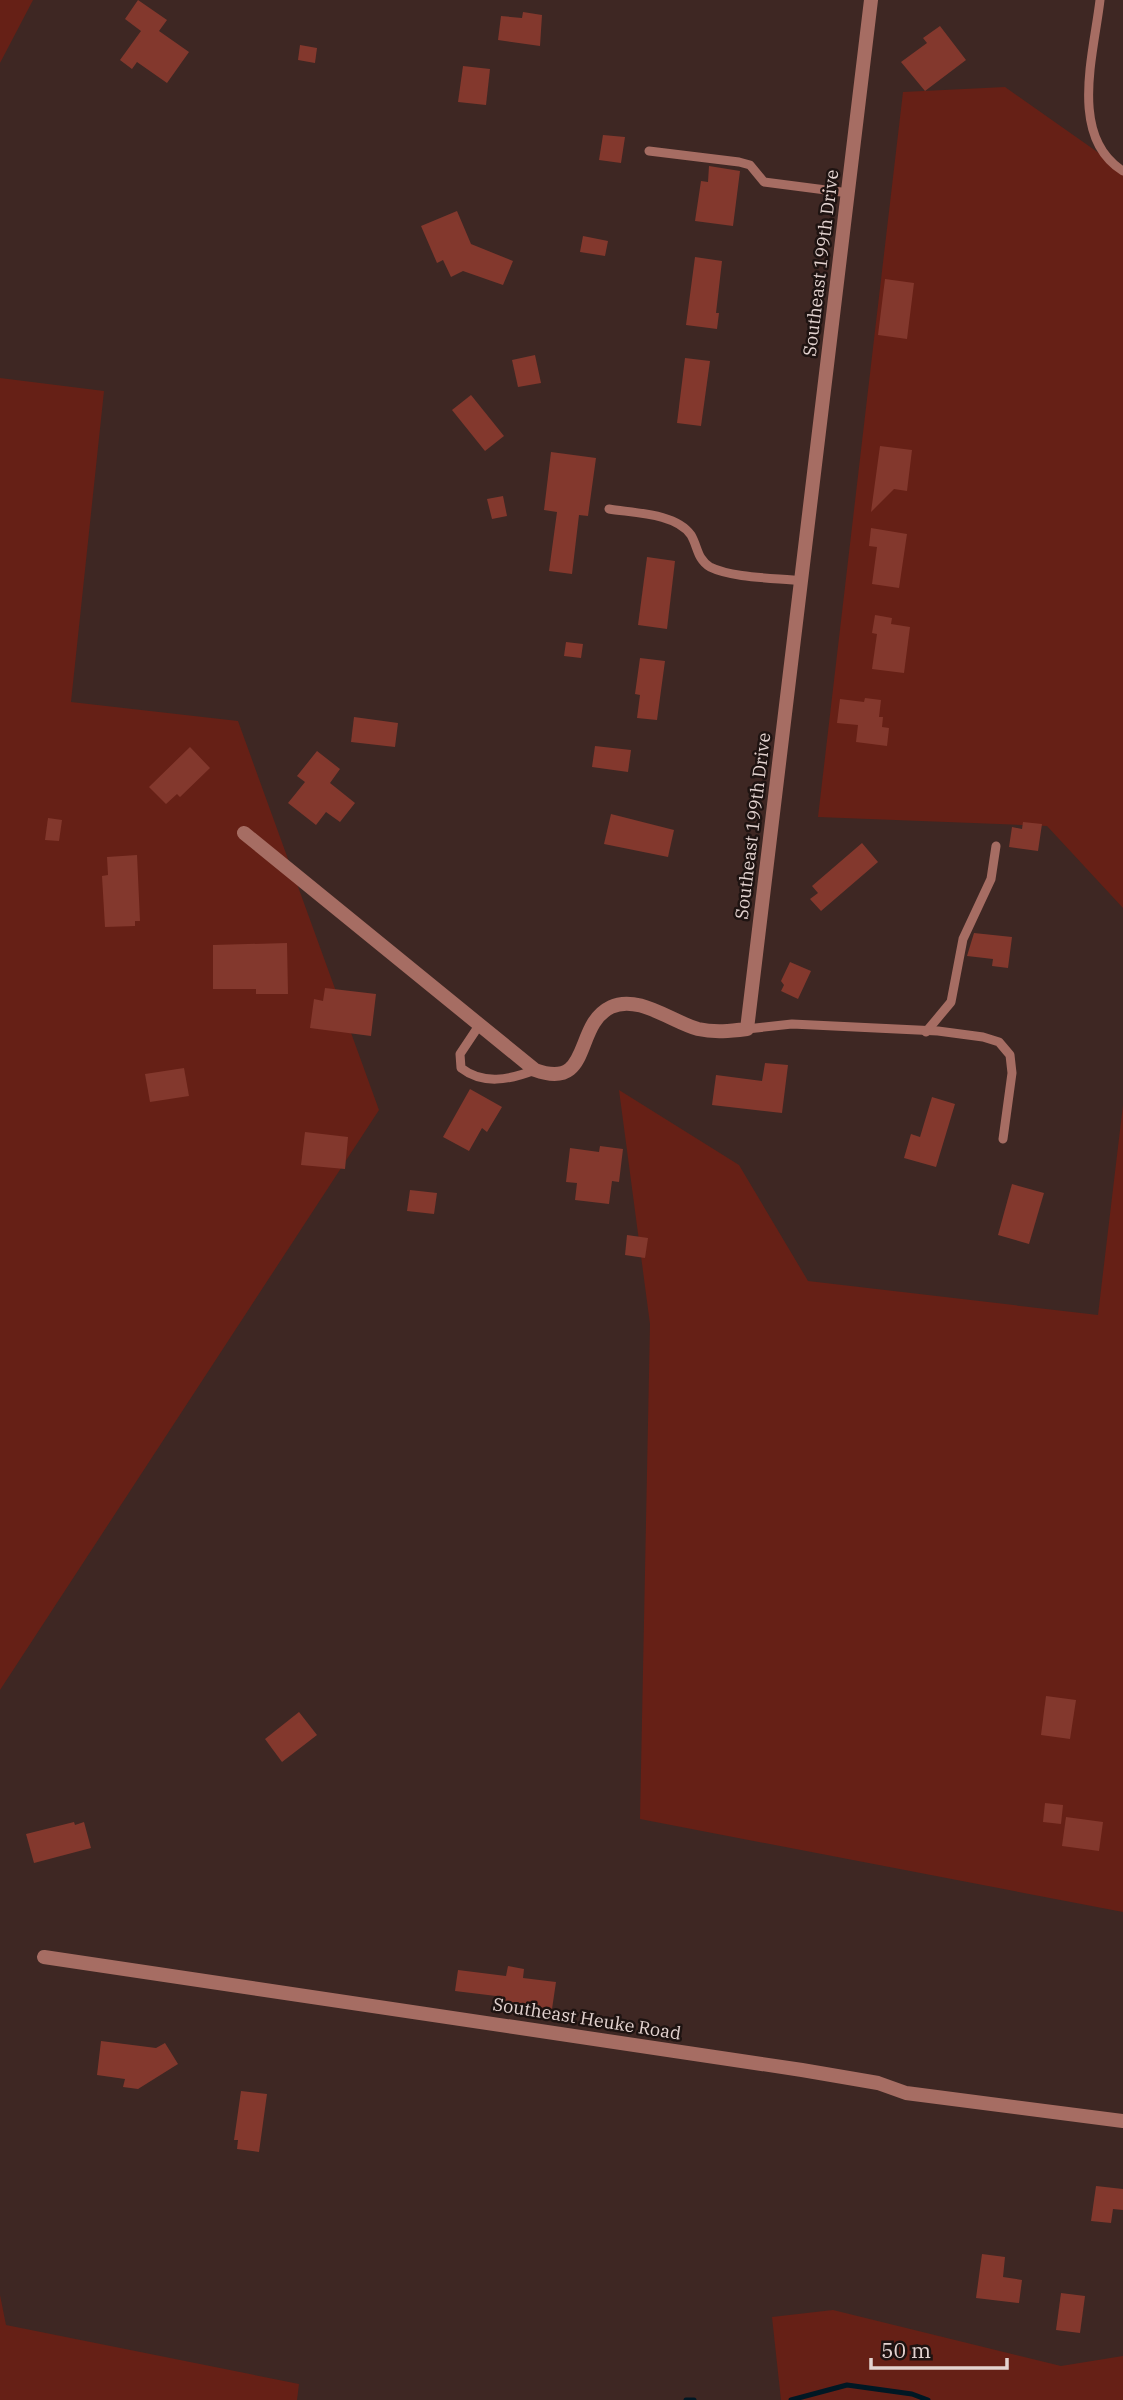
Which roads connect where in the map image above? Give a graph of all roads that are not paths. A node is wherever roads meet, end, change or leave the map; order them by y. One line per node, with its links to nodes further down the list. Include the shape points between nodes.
1 (871, 0): 5 (street, Southeast 199th Drive)
2 (1100, 0): 4 (lane, via 1088,111 1098,147)
3 (649, 151): 5 (lane, via 739,162 750,165 764,182)
4 (1123, 171)
5 (849, 193): 7 (street, Southeast 199th Drive)
6 (609, 509): 7 (lane, via 648,515 686,530 699,556 719,571)
7 (802, 581): 11 (street, Southeast 199th Drive)
8 (244, 833): 10 (street)
9 (996, 846): 12 (lane, via 991,878 962,939 951,1002)
10 (480, 1024): 13 (street); 13 (lane, via 460,1054 461,1068 474,1078 498,1080)
11 (747, 1029): 12 (lane, via 792,1024); 13 (street, via 699,1029 625,1003 610,1007 595,1019 580,1058 567,1073 551,1076)
12 (926, 1032): 14 (lane, via 983,1037 999,1042 1010,1055)
13 (535, 1070)
14 (1003, 1139)
15 (44, 1957): 16 (street, Southeast Heuke Road, via 802,2070 877,2082 906,2093)
16 (1123, 2121)

